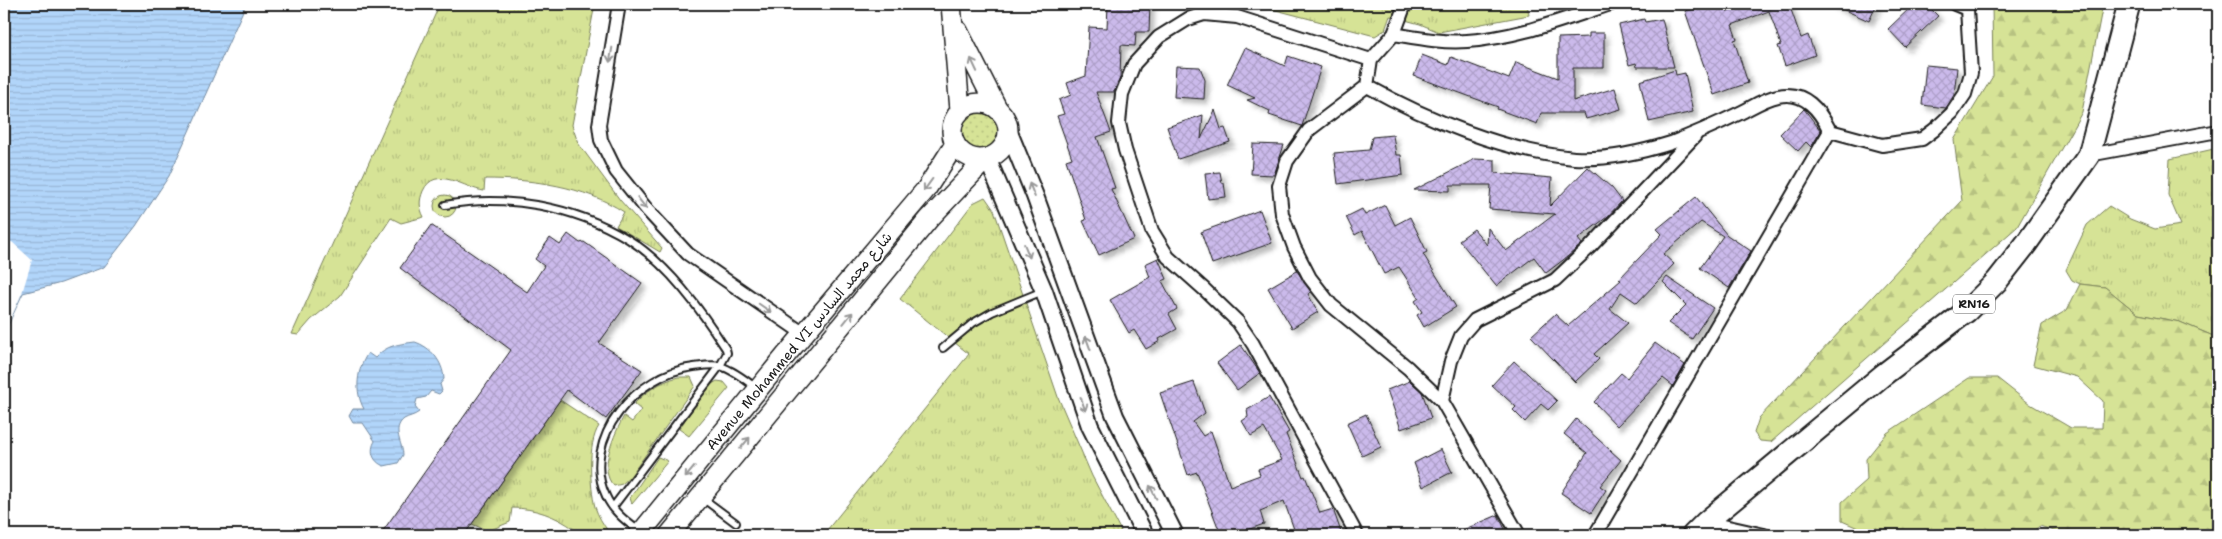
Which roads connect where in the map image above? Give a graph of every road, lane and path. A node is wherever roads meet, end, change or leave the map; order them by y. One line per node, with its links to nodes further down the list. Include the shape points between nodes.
1 (1405, 4): 8 (street)
2 (1611, 4): 8 (street, via 1531,30 1467,41)
3 (1955, 4): 6 (street)
4 (2129, 4): 18 (main road, RN16)
5 (619, 5): 22 (street, one-way to 22, via 599,124 607,155 648,211 688,254)
6 (1970, 7): 14 (street, via 1972,73 1965,94 1952,113 1934,130 1922,139 1882,144)
7 (952, 12): 11 (main road, one-way to 7); 12 (main road)
8 (1394, 34): 9 (street)
9 (1371, 60): 10 (street); 37 (street, via 1237,17 1204,14 1188,19 1159,37 1134,64 1122,94 1119,123 1152,231 1168,257 1238,322 1253,344)
10 (1367, 86): 16 (street, via 1404,106 1478,135 1525,150 1575,158 1645,151); 26 (street, via 1308,130 1287,160 1279,186 1282,214 1310,278 1331,305 1408,368)
11 (997, 108): 12 (main road, via 978,103); 13 (main road)
12 (960, 110): 17 (main road, via 952,126)
13 (1008, 130): 19 (main road, via 1002,148); 36 (street, one-way to 13, via 1115,416)
14 (1830, 131): 16 (street, via 1810,102 1795,96 1779,96); 39 (street)
15 (2218, 131): 18 (street)
16 (1698, 133): 26 (street, via 1555,280 1475,320 1461,336 1454,352)
17 (955, 144): 19 (main road, via 969,157); 22 (main road, Avenue Mohammed VI شارع محمد السادس, one-way to 22, via 927,188)
18 (2089, 155): 30 (main road, RN16, via 2026,244 1997,281 1967,311 1883,375)
19 (987, 158): 21 (street, one-way to 21); 27 (main road, Avenue Mohammed VI شارع محمد السادس, one-way to 19, via 929,219)
20 (445, 205): 24 (lane, via 485,200 536,205 570,213 629,240 664,269 709,322 726,349)
21 (1044, 291): 23 (lane, via 979,319); 35 (street, one-way to 35, via 1090,426)
22 (804, 334): 25 (main road, Avenue Mohammed VI شارع محمد السادس)
23 (942, 348)
24 (720, 366): 25 (lane); 28 (lane); 28 (lane, via 689,368 659,377 633,394 616,416 605,439 601,460 602,485)
25 (759, 390): 32 (main road, Avenue Mohammed VI شارع محمد السادس, one-way to 32)
26 (1442, 402): 38 (street)
27 (700, 496): 29 (lane); 34 (main road, Avenue Mohammed VI شارع محمد السادس)
28 (613, 507): 32 (lane)
29 (736, 524)
30 (1700, 529): 40 (street)
31 (510, 534): 33 (lane)
32 (640, 534)
33 (526, 535)
34 (670, 535)
35 (1145, 535)
36 (1175, 535)
37 (1357, 535)
38 (1519, 535)
39 (1596, 535)
40 (1764, 535)

